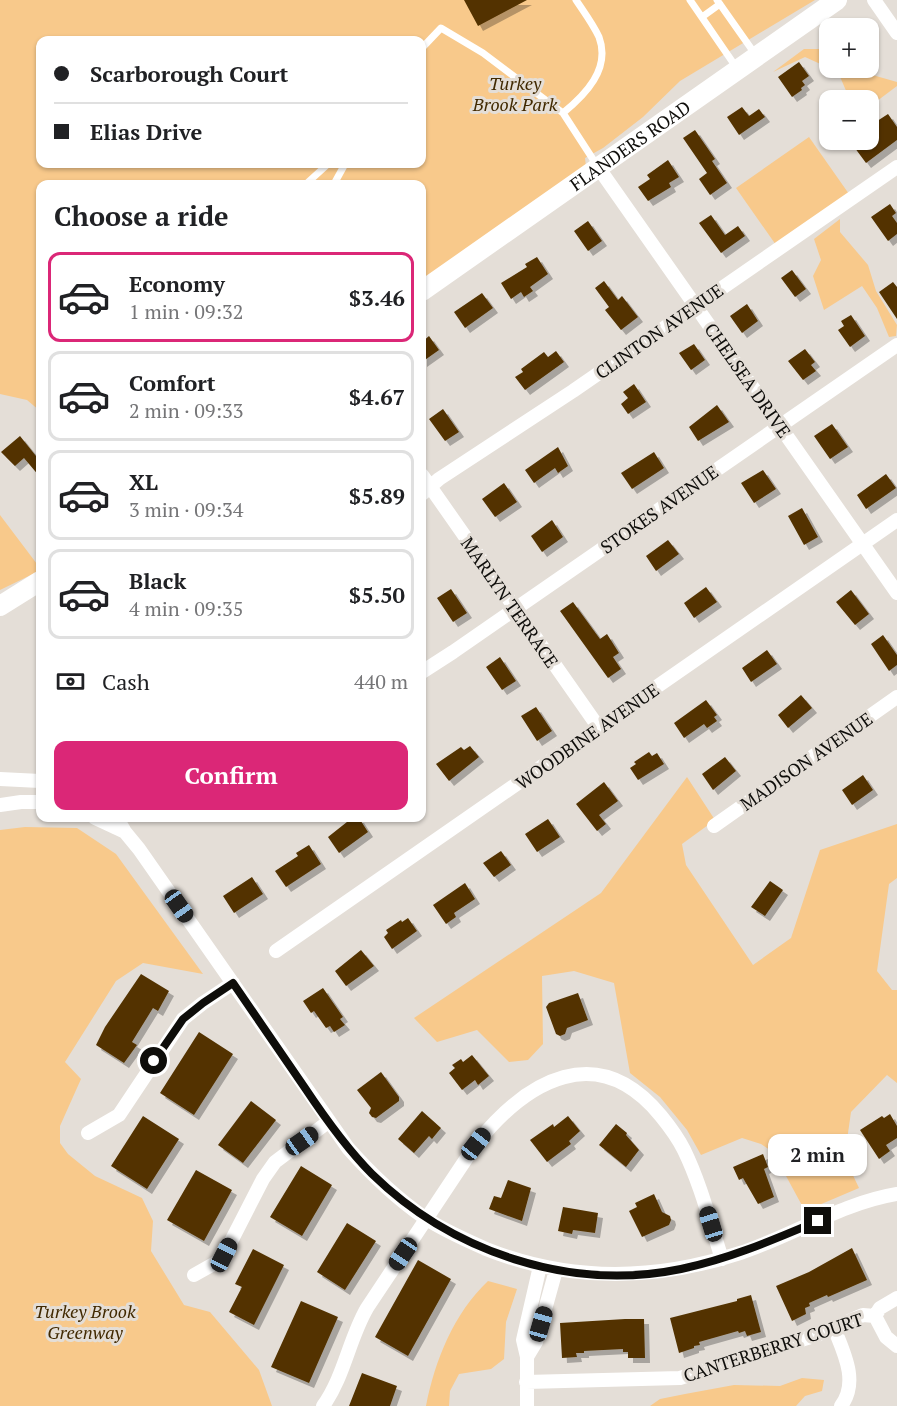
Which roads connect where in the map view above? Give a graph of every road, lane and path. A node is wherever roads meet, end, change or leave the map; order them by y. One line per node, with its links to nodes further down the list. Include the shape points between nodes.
1 (576, 0): 11 (lane, via 599,39 601,58 590,87)
2 (690, 0): 6 (lane)
3 (837, 0): 9 (main road, FLANDERS ROAD)
4 (874, 0): 7 (street)
5 (718, 2): 6 (lane); 9 (lane)
6 (702, 17): 10 (lane)
7 (897, 33)
8 (426, 44): 11 (lane, via 441,28 483,53)
9 (756, 56): 10 (main road, FLANDERS ROAD)
10 (738, 69): 12 (main road, FLANDERS ROAD)
11 (563, 113): 12 (lane)
12 (598, 166): 16 (main road, FLANDERS ROAD); 17 (street, CHELSEA DRIVE)
13 (897, 167): 17 (street, CLINTON AVENUE)
14 (324, 168): 15 (lane)
15 (310, 180)
16 (426, 288)
17 (695, 305): 19 (street, CHELSEA DRIVE); 20 (street, CLINTON AVENUE, via 573,391)
18 (897, 345): 19 (street, STOKES AVENUE)
19 (780, 426): 23 (street, CHELSEA DRIVE); 27 (street, STOKES AVENUE)
20 (426, 484)
21 (426, 488): 27 (street, MARLYN TERRACE)
22 (897, 520): 23 (street, WOODBINE AVENUE)
23 (863, 544): 25 (street, CHELSEA DRIVE); 30 (street, WOODBINE AVENUE)
24 (36, 583): 26 (main road)
25 (897, 592)
26 (0, 606)
27 (514, 609): 28 (street, STOKES AVENUE); 30 (street, MARLYN TERRACE)
28 (426, 669)
29 (897, 697): 37 (street, MADISON AVENUE)
30 (599, 728): 39 (street, WOODBINE AVENUE)
31 (0, 779): 32 (street)
32 (36, 781)
33 (36, 802): 34 (street)
34 (0, 805)
35 (104, 822): 38 (street)
36 (119, 822): 38 (street)
37 (714, 826)
38 (125, 832): 40 (street)
39 (276, 951)
40 (233, 983): 41 (street); 42 (street, via 183,1019 119,1115)
41 (328, 1122): 44 (street, via 371,1173); 48 (street, via 275,1162 224,1255)
42 (88, 1132)
43 (897, 1194): 45 (street, via 867,1201)
44 (427, 1219): 45 (street, via 476,1144 503,1114 549,1082 577,1074 595,1074 617,1080 640,1093 671,1128 694,1170); 46 (street, via 476,1245); 55 (street, via 357,1325 332,1392)
45 (722, 1258): 47 (street, via 650,1274)
46 (540, 1266): 47 (street); 53 (street, via 523,1340)
47 (556, 1270): 53 (street, via 536,1342)
48 (194, 1275)
49 (897, 1298): 50 (street, CANTERBERRY COURT, via 880,1308)
50 (875, 1316): 51 (street, CANTERBERRY COURT, via 863,1315); 52 (street, CANTERBERRY COURT, via 886,1337)
51 (834, 1328): 54 (street, CANTERBERRY COURT, via 680,1378); 57 (street, via 850,1378)
52 (897, 1346)
53 (527, 1357): 54 (street)
54 (526, 1382): 56 (street)
55 (322, 1406)
56 (528, 1406)
57 (841, 1406)

